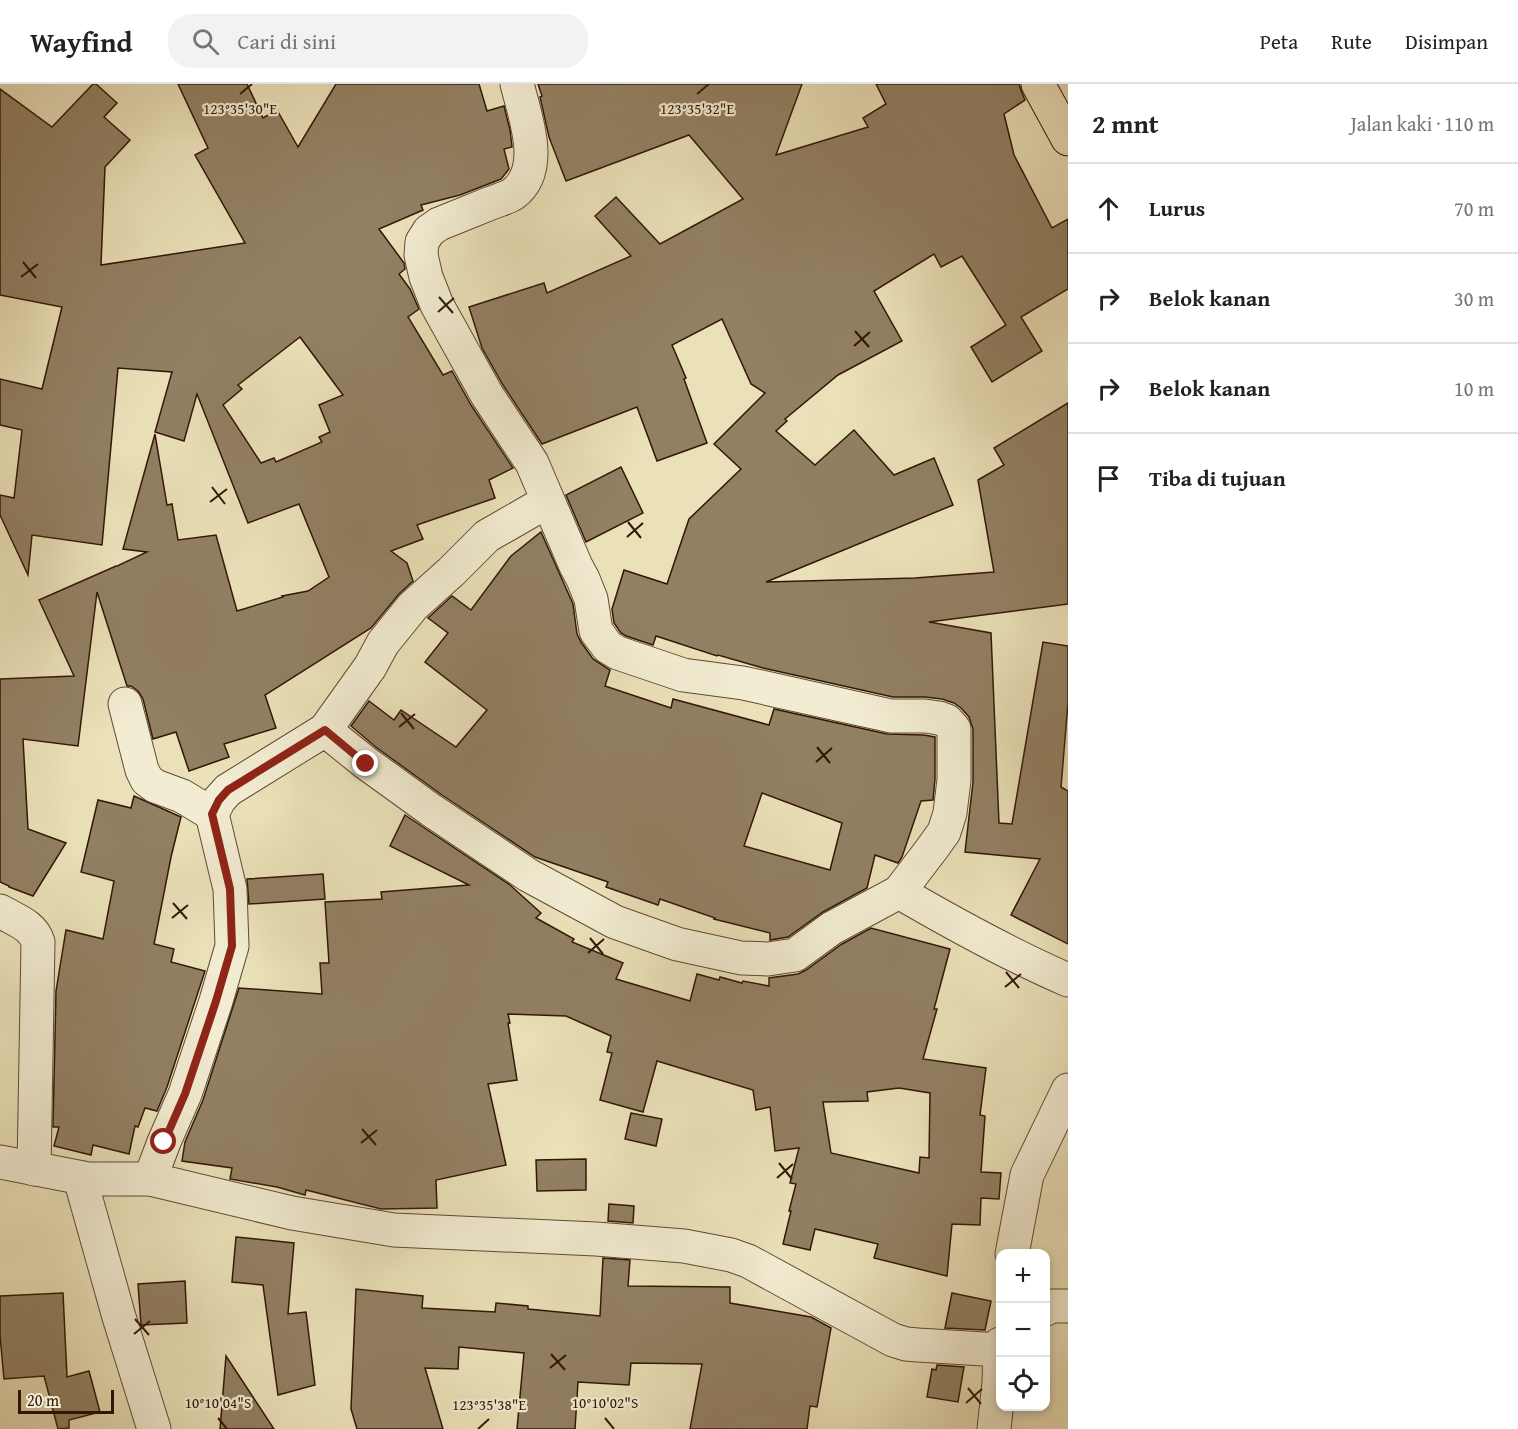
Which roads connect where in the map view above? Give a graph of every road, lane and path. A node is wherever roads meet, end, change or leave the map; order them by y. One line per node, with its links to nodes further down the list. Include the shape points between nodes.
1 (517, 84): 4 (street, via 530,137 530,173 513,195 429,231 422,242 421,255 437,305 487,395 531,463)
2 (1038, 84): 3 (main road)
3 (1068, 139)
4 (548, 501): 6 (street, via 487,536 413,606 383,643); 8 (street, via 584,579 596,631 618,653 683,675 743,683 891,716 925,716 947,721 954,729 950,813 944,832)
5 (125, 704): 7 (street, via 147,780)
6 (325, 730): 7 (street, via 228,790); 8 (street, via 394,783 528,875 615,922 677,944 741,958 795,955 832,928)
7 (212, 814): 15 (street, via 230,889 232,946 185,1094)
8 (899, 892): 10 (street)
9 (0, 911): 13 (street, via 29,927 38,942)
10 (1068, 980)
11 (1068, 1090): 16 (street, via 1027,1175)
12 (0, 1162): 13 (street)
13 (34, 1169): 14 (street)
14 (80, 1178): 15 (street); 21 (street)
15 (150, 1179): 19 (street, via 292,1213 394,1230 618,1241 684,1246 731,1255 893,1340)
16 (1013, 1249)
17 (1068, 1305): 18 (street)
18 (1050, 1307)
19 (996, 1350)
20 (1000, 1357): 22 (street)
21 (154, 1429)
22 (994, 1429)

